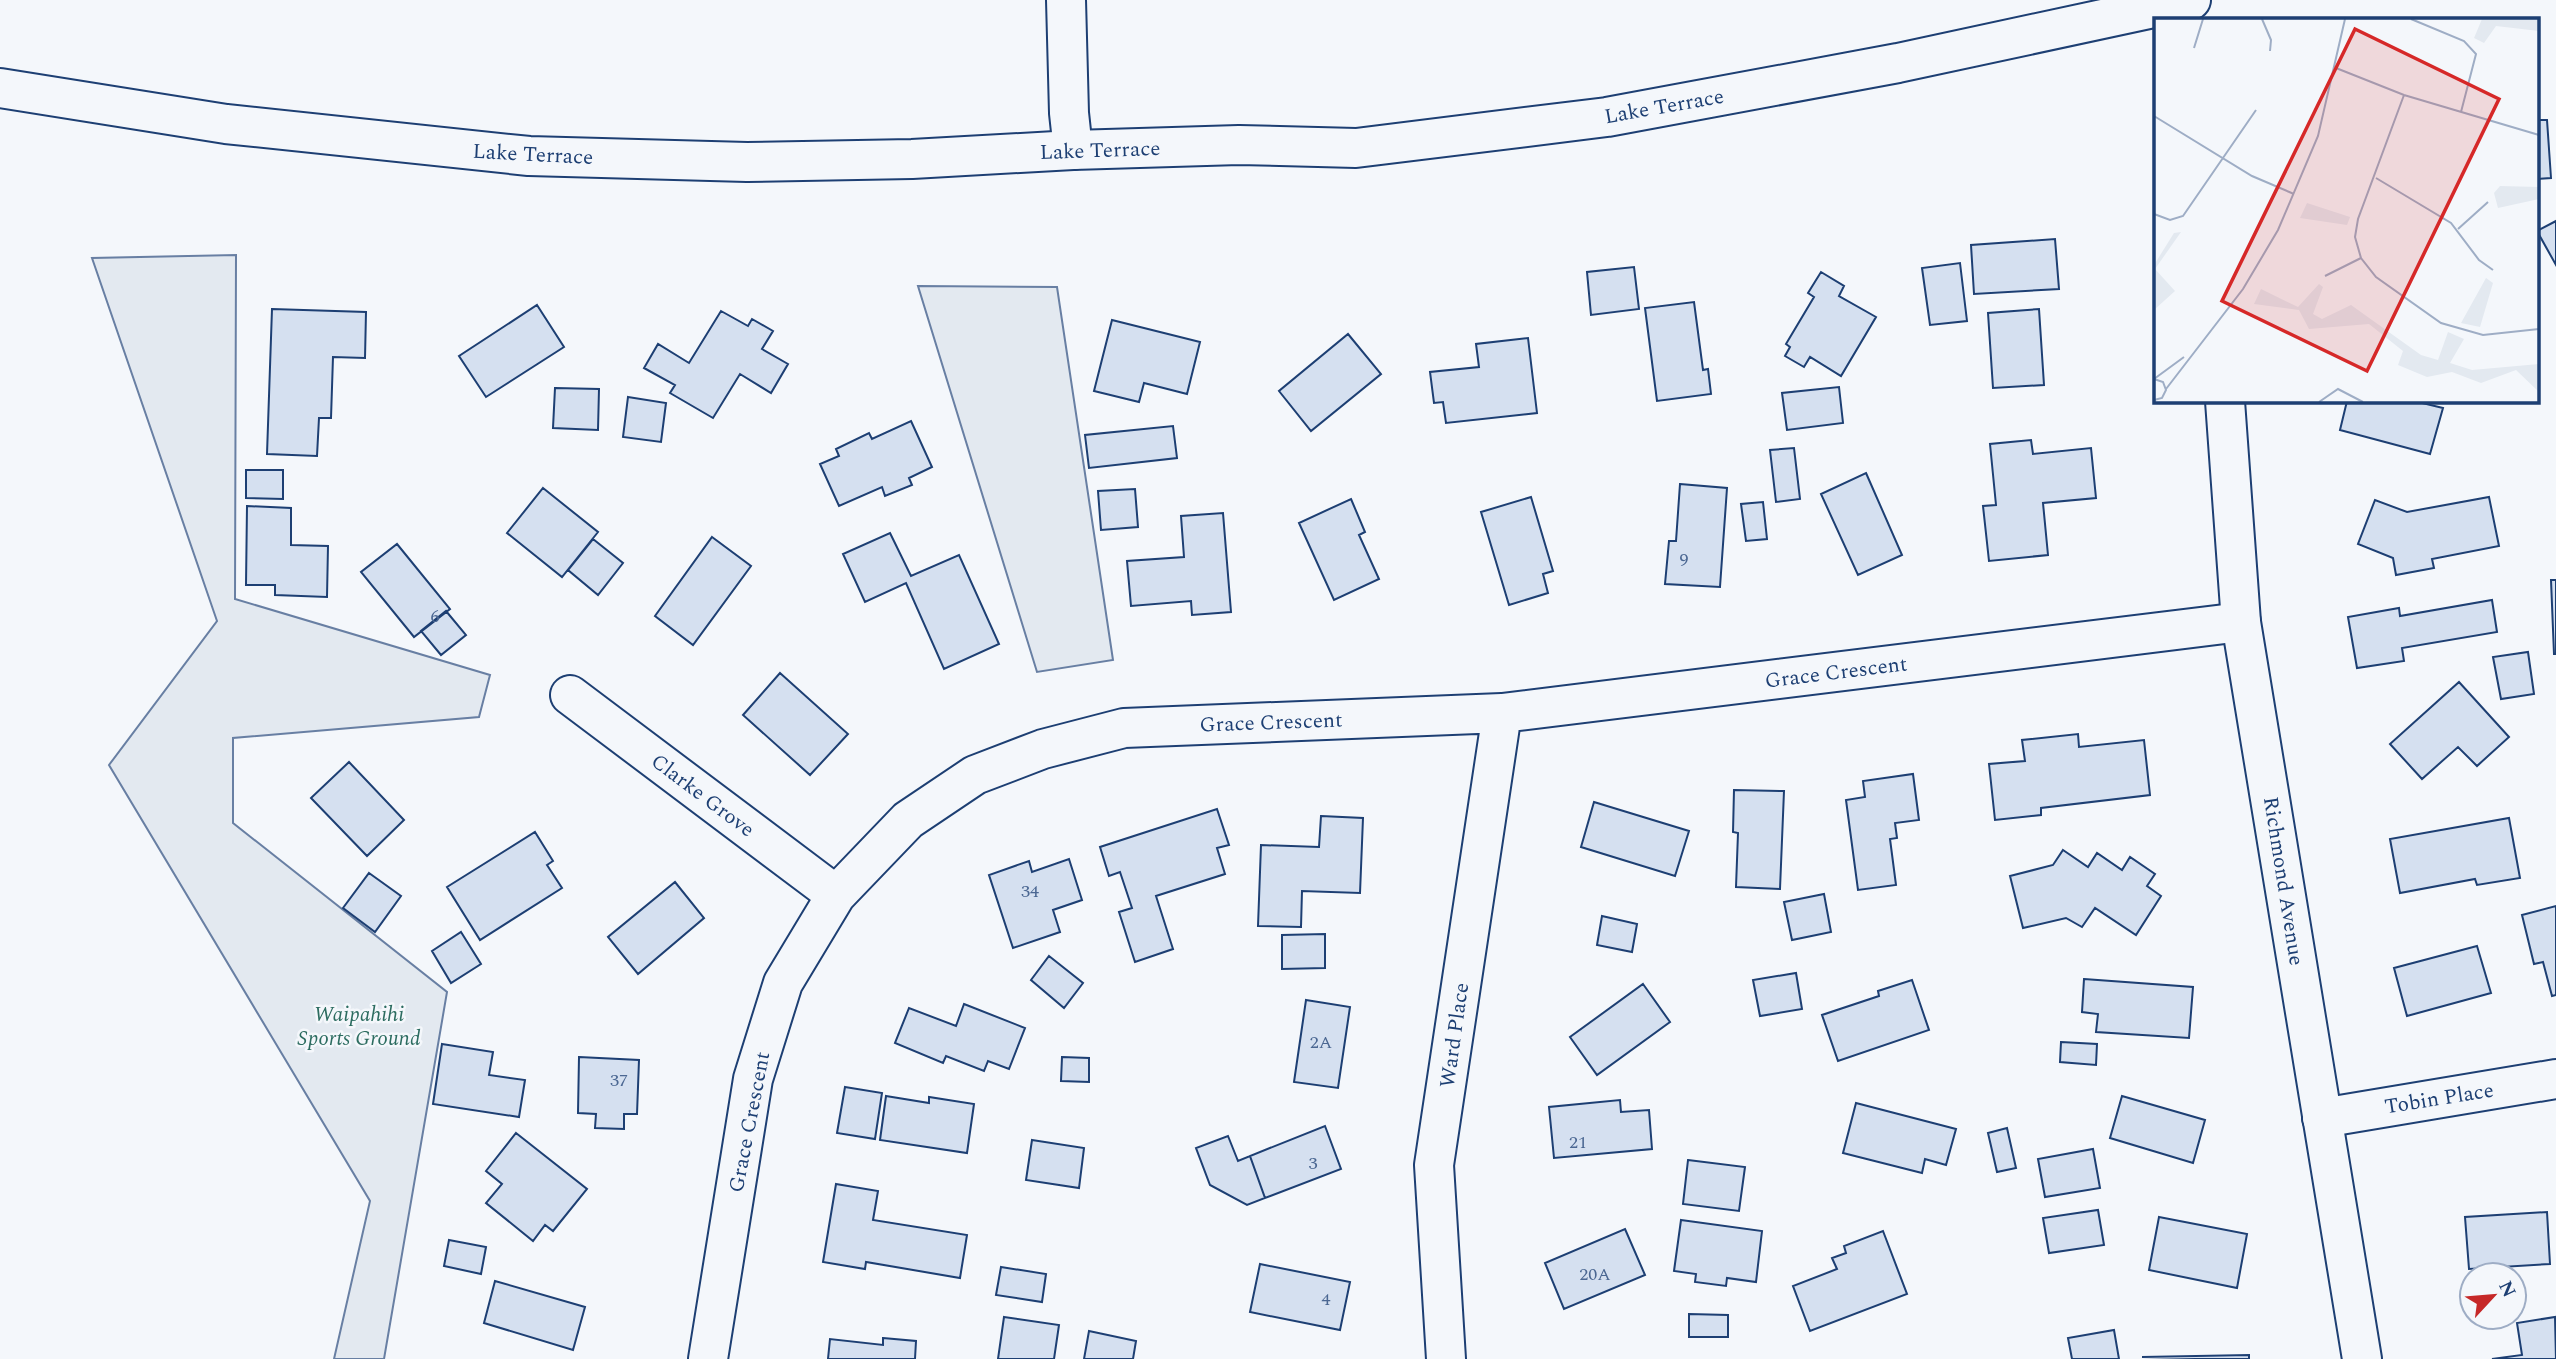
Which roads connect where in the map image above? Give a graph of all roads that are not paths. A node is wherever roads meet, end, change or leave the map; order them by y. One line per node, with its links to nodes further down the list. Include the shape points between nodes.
1 (1066, 0): 5 (street)
2 (2191, 0): 3 (street); 5 (street, Lake Terrace, via 1898,63 1574,122 1356,148 1239,145)
3 (2194, 18)
4 (0, 88): 5 (street, Lake Terrace, via 226,124 529,156 747,162)
5 (1073, 150)
6 (2225, 402): 7 (street, Richmond Avenue)
7 (2241, 622): 9 (street, Grace Crescent); 12 (street, Richmond Avenue)
8 (570, 695): 10 (street, Clarke Grove)
9 (1502, 713): 10 (street, Grace Crescent, via 1124,728 1043,749 975,775 908,820); 14 (street, Ward Place, via 1434,1165)
10 (836, 895): 13 (street, Grace Crescent, via 783,983 753,1079)
11 (2556, 1079): 12 (street, Tobin Place)
12 (2322, 1118): 15 (street, Richmond Avenue)
13 (708, 1359)
14 (1446, 1359)
15 (2362, 1359)

